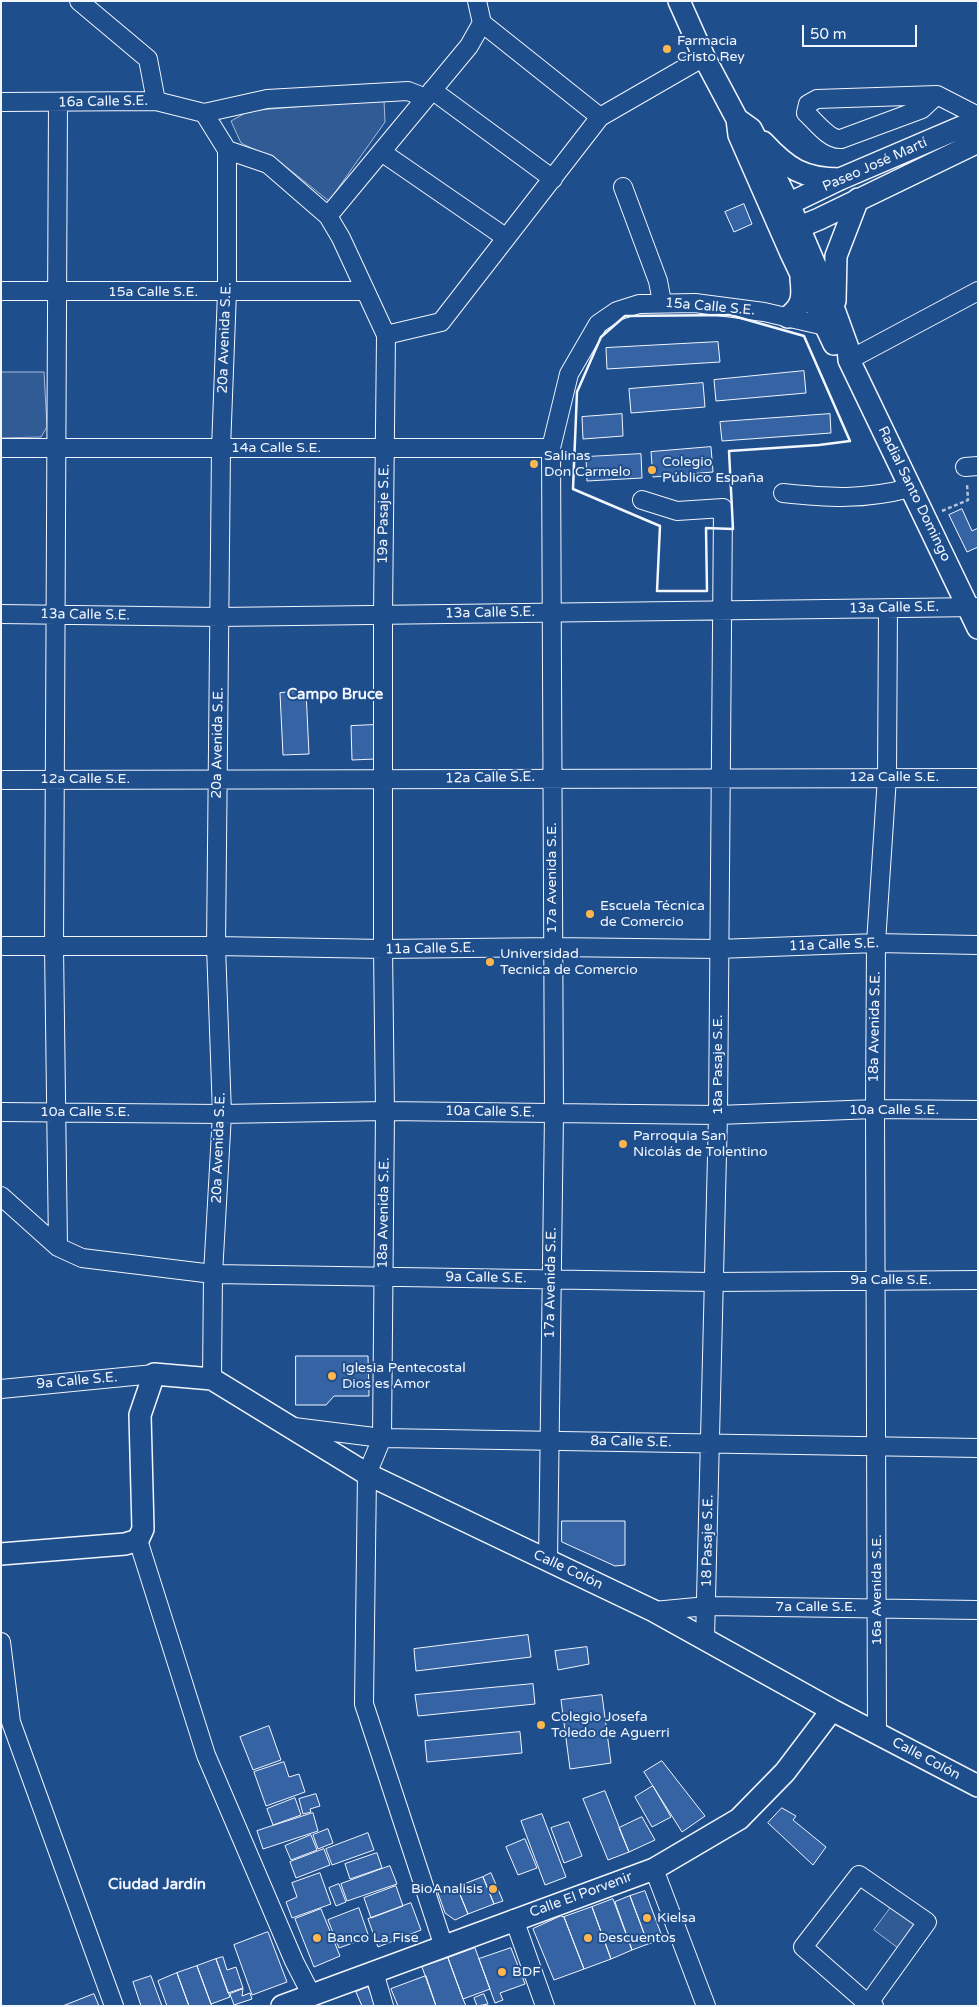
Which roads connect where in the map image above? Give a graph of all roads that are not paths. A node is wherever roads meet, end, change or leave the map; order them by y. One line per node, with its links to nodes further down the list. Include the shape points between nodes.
1 (477, 1): 4 (street)
2 (679, 1): 5 (main road, Radial Santo Domingo)
3 (81, 2): 8 (street, via 148,59)
4 (482, 23): 6 (street, via 469,46); 13 (street)
5 (704, 57): 13 (street); 15 (main road, Radial Santo Domingo)
6 (429, 94): 11 (street, via 408,91 267,99); 18 (street); 19 (street)
7 (937, 95): 7 (street, via 818,99 808,104 806,112 836,140 922,108); 12 (street)
8 (156, 101): 10 (street, 16a Calle S.E.); 11 (street, 16a Calle S.E.)
9 (1, 102): 10 (street, 16a Calle S.E.)
10 (58, 102): 30 (street)
11 (204, 113): 17 (street)
12 (978, 116)
13 (600, 117): 19 (street)
14 (978, 120): 20 (main road, Paseo José Martí)
15 (744, 124): 20 (main road, via 776,156 803,175); 23 (main road, Radial Santo Domingo)
16 (978, 142): 22 (main road, Paseo José Martí)
17 (227, 150): 24 (street, 19a Pasaje S.E., via 268,164); 31 (street, 20a Avenida S.E.)
18 (383, 152): 24 (street); 26 (street)
19 (552, 179): 26 (street)
20 (840, 179): 23 (main road, Paseo José Martí)
21 (623, 187): 33 (street, via 658,281)
22 (858, 199): 25 (main road, Paseo José Martí); 35 (main road, via 836,256)
23 (781, 208): 25 (main road, Radial Santo Domingo)
24 (328, 216): 29 (street, 19a Pasaje S.E.)
25 (790, 231): 27 (main road, Radial Santo Domingo); 35 (main road, Radial Santo Domingo)
26 (505, 237): 37 (street, via 441,322)
27 (800, 274): 34 (main road, via 801,305); 35 (main road, Radial Santo Domingo)
28 (1, 291): 30 (street, 15a Calle S.E.)
29 (365, 291): 31 (street, 15a Calle S.E.); 37 (street, 19a Pasaje S.E.)
30 (56, 292): 31 (street, 15a Calle S.E.); 40 (street)
31 (227, 292): 41 (street, 20a Avenida S.E.)
32 (978, 292): 38 (street)
33 (662, 302): 34 (street, 15a Calle S.E., via 695,303); 36 (street, 15a Calle S.E., via 639,304 617,311)
34 (788, 317): 35 (street, 15a Calle S.E.)
35 (830, 319): 38 (main road, Radial Santo Domingo, via 848,348)
36 (598, 324): 43 (street, 17a Avenida S.E., via 569,374)
37 (386, 335): 42 (street, 19a Pasaje S.E.)
38 (849, 360): 44 (main road, Radial Santo Domingo)
39 (1, 448): 40 (street, 14a Calle S.E.)
40 (56, 448): 41 (street, 14a Calle S.E.); 53 (street)
41 (221, 448): 42 (street, 14a Calle S.E.); 54 (street, 20a Avenida S.E.)
42 (385, 448): 43 (street, 14a Calle S.E.); 52 (street, 19a Pasaje S.E.)
43 (551, 448): 50 (street, 17a Avenida S.E.)
44 (910, 488): 45 (street, via 857,498); 47 (main road, Radial Santo Domingo)
45 (783, 493)
46 (642, 500): 49 (street, via 677,511 723,508)
47 (973, 607): 48 (street, 13a Calle S.E.); 55 (main road, Radial Santo Domingo)
48 (888, 608): 49 (street, 13a Calle S.E.); 57 (street, 18a Avenida S.E.)
49 (724, 610): 50 (street, 13a Calle S.E.); 56 (street)
50 (553, 612): 52 (street, 13a Calle S.E.); 58 (street, 17a Avenida S.E.)
51 (1, 614): 53 (street, 13a Calle S.E.)
52 (383, 614): 54 (street, 13a Calle S.E.); 63 (street, 19a Pasaje S.E.)
53 (55, 615): 54 (street, 13a Calle S.E.); 62 (street)
54 (219, 617): 60 (street, 20a Avenida S.E.)
55 (978, 628)
56 (721, 777): 57 (street, 12a Calle S.E.); 58 (street, 12a Calle S.E.); 71 (street, 18a Pasaje S.E.)
57 (887, 777): 59 (street, 12a Calle S.E.); 64 (street, 18a Avenida S.E.)
58 (552, 778): 63 (street, 12a Calle S.E.); 69 (street, 17a Avenida S.E.)
59 (978, 778)
60 (218, 779): 62 (street, 12a Calle S.E.); 63 (street, 12a Calle S.E.); 68 (street, 20a Avenida S.E.)
61 (1, 780): 62 (street, 12a Calle S.E.)
62 (55, 780): 67 (street)
63 (383, 780): 70 (street, 19a Pasaje S.E.)
64 (876, 943): 65 (street, 11a Calle S.E.); 71 (street, 11a Calle S.E.); 72 (street, 18a Avenida S.E.)
65 (978, 945)
66 (1, 946): 67 (street, 11a Calle S.E.)
67 (54, 946): 68 (street, 11a Calle S.E.); 74 (street)
68 (216, 946): 70 (street, 11a Calle S.E.); 78 (street, 20a Avenida S.E.)
69 (552, 947): 70 (street, 11a Calle S.E.); 71 (street, 11a Calle S.E.); 77 (street, 17a Avenida S.E.)
70 (383, 949): 75 (street, 18a Avenida S.E.)
71 (718, 949): 79 (street, 18a Pasaje S.E.)
72 (875, 1109): 73 (street, 10a Calle S.E.); 79 (street, 10a Calle S.E.); 85 (street, 18a Avenida S.E.)
73 (978, 1110)
74 (58, 1111): 76 (street, 10a Calle S.E.); 78 (street, 10a Calle S.E.); 81 (street)
75 (385, 1111): 77 (street, 10a Calle S.E.); 78 (street, 10a Calle S.E.); 83 (street, 18a Avenida S.E.)
76 (1, 1112)
77 (554, 1112): 79 (street, 10a Calle S.E.); 84 (street, 17a Avenida S.E.)
78 (222, 1114): 82 (street, 20a Avenida S.E.)
79 (718, 1114): 87 (street, 18a Pasaje S.E.)
80 (1, 1196): 81 (street, 9a Calle S.E.)
81 (58, 1247): 82 (street, 9a Calle S.E., via 82,1258)
82 (213, 1274): 83 (street, 9a Calle S.E.); 89 (street, 20a Avenida S.E.)
83 (383, 1276): 84 (street, 9a Calle S.E.); 92 (street, 18a Avenida S.E.)
84 (550, 1280): 87 (street, 9a Calle S.E.); 93 (street, 17a Avenida S.E.)
85 (874, 1280): 86 (street, 9a Calle S.E.); 87 (street, 9a Calle S.E.); 95 (street, 18a Avenida S.E.)
86 (978, 1280)
87 (712, 1282): 94 (street, 18a Pasaje S.E.)
88 (154, 1374): 89 (main road, Calle Colón); 90 (street, 9a Calle S.E.); 98 (main road, via 140,1415 143,1529)
89 (212, 1379): 91 (main road, Calle Colón)
90 (1, 1389)
91 (286, 1425): 92 (street, 8a Calle S.E.); 97 (main road, Calle Colón)
92 (382, 1438): 93 (street, 8a Calle S.E.); 97 (street, 18a Avenida S.E.)
93 (549, 1441): 94 (street, 8a Calle S.E.); 100 (street, 17a Avenida S.E.)
94 (710, 1443): 95 (street, 8a Calle S.E.); 101 (street, 18 Pasaje S.E.)
95 (875, 1447): 96 (street, 8a Calle S.E.); 102 (street, 16a Avenida S.E.)
96 (978, 1448)
97 (367, 1474): 100 (main road, Calle Colón); 114 (street, via 364,1704)
98 (138, 1540): 99 (main road, via 125,1544); 116 (street, via 206,1755)
99 (1, 1554)
100 (548, 1561): 104 (main road, Calle Colón)
101 (707, 1606): 102 (street, 7a Calle S.E.); 104 (street, 7a Calle S.E.); 105 (street, 18 Pasaje S.E.)
102 (877, 1607): 103 (street, 7a Calle S.E.); 108 (street, 16a Avenida S.E.)
103 (978, 1610)
104 (654, 1611): 105 (main road, Calle Colón)
105 (705, 1639): 107 (main road, Calle Colón)
106 (1, 1642): 118 (street, via 11,1722)
107 (832, 1710): 108 (main road, Calle Colón); 112 (main road, Calle El Porvenir, via 785,1772 739,1819)
108 (877, 1734): 109 (main road, Calle Colón)
109 (954, 1773): 110 (street); 111 (main road, Calle Colón)
110 (978, 1773)
111 (978, 1786)
112 (654, 1869): 113 (main road, Calle El Porvenir); 122 (street)
113 (514, 1919): 114 (main road, Calle El Porvenir); 121 (street)
114 (444, 1947): 115 (main road, Calle El Porvenir)
115 (374, 1972): 116 (main road, Calle El Porvenir); 120 (street)
116 (311, 1994): 119 (main road, Calle El Porvenir)
117 (871, 2005): 117 (street, via 927,1922 859,1875 803,1947)
118 (114, 2006)
119 (282, 2006)
120 (384, 2006)
121 (545, 2006)
122 (706, 2006)

